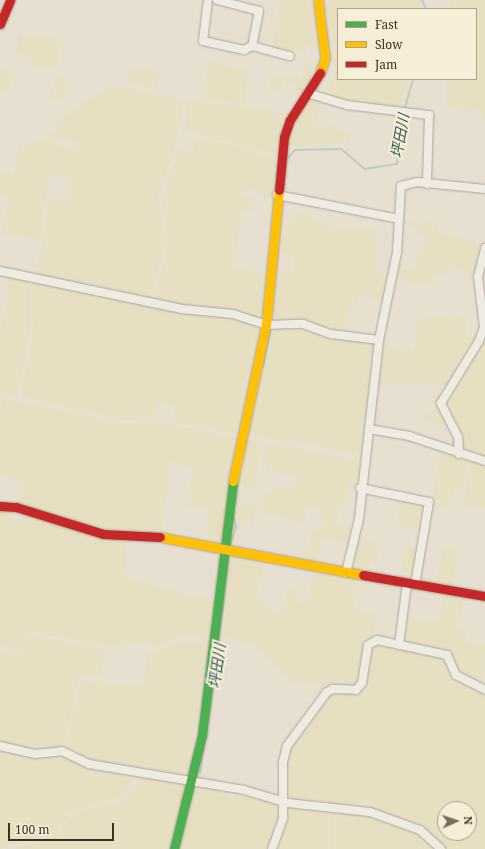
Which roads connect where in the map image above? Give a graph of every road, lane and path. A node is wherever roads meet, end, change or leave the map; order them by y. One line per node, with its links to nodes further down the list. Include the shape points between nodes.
1 (10, 0): 5 (street)
2 (208, 0): 6 (street, via 203,41 244,50)
3 (217, 0): 6 (street, via 258,11)
4 (318, 0): 8 (street, via 325,58)
5 (0, 24)
6 (252, 46): 7 (street)
7 (290, 56)
8 (307, 93): 9 (street, via 346,105 429,115); 11 (street, via 284,137)
9 (427, 184): 10 (street); 12 (street, via 401,186)
10 (485, 189)
11 (277, 195): 12 (street); 15 (street)
12 (399, 219): 16 (street, via 397,252)
13 (485, 248): 18 (street, via 478,277 484,327 479,342 440,403 458,437)
14 (0, 271): 15 (street, via 182,309 233,314)
15 (270, 325): 16 (street, via 303,324 331,334); 22 (street, via 240,436)
16 (379, 340): 17 (street)
17 (369, 429): 18 (street, via 409,436); 20 (street)
18 (459, 454): 19 (street)
19 (485, 461)
20 (360, 488): 23 (street, via 359,519); 24 (street, via 429,502)
21 (0, 506): 22 (street, via 16,507 103,534 169,538)
22 (225, 550): 23 (street); 29 (street, via 210,681)
23 (346, 573): 24 (street)
24 (411, 584): 25 (street); 26 (street)
25 (485, 596)
26 (399, 645): 27 (street, via 447,655 456,675); 30 (street, via 377,640 368,645 362,683 356,690 333,689 327,692 292,738 283,762)
27 (485, 690)
28 (0, 746): 29 (street, via 35,754 62,751 89,764)
29 (191, 782): 30 (street, via 244,790); 31 (street)
30 (282, 802): 32 (street, via 282,825); 33 (street, via 330,805 376,814 420,830)
31 (174, 849)
32 (272, 849)
33 (442, 849)

